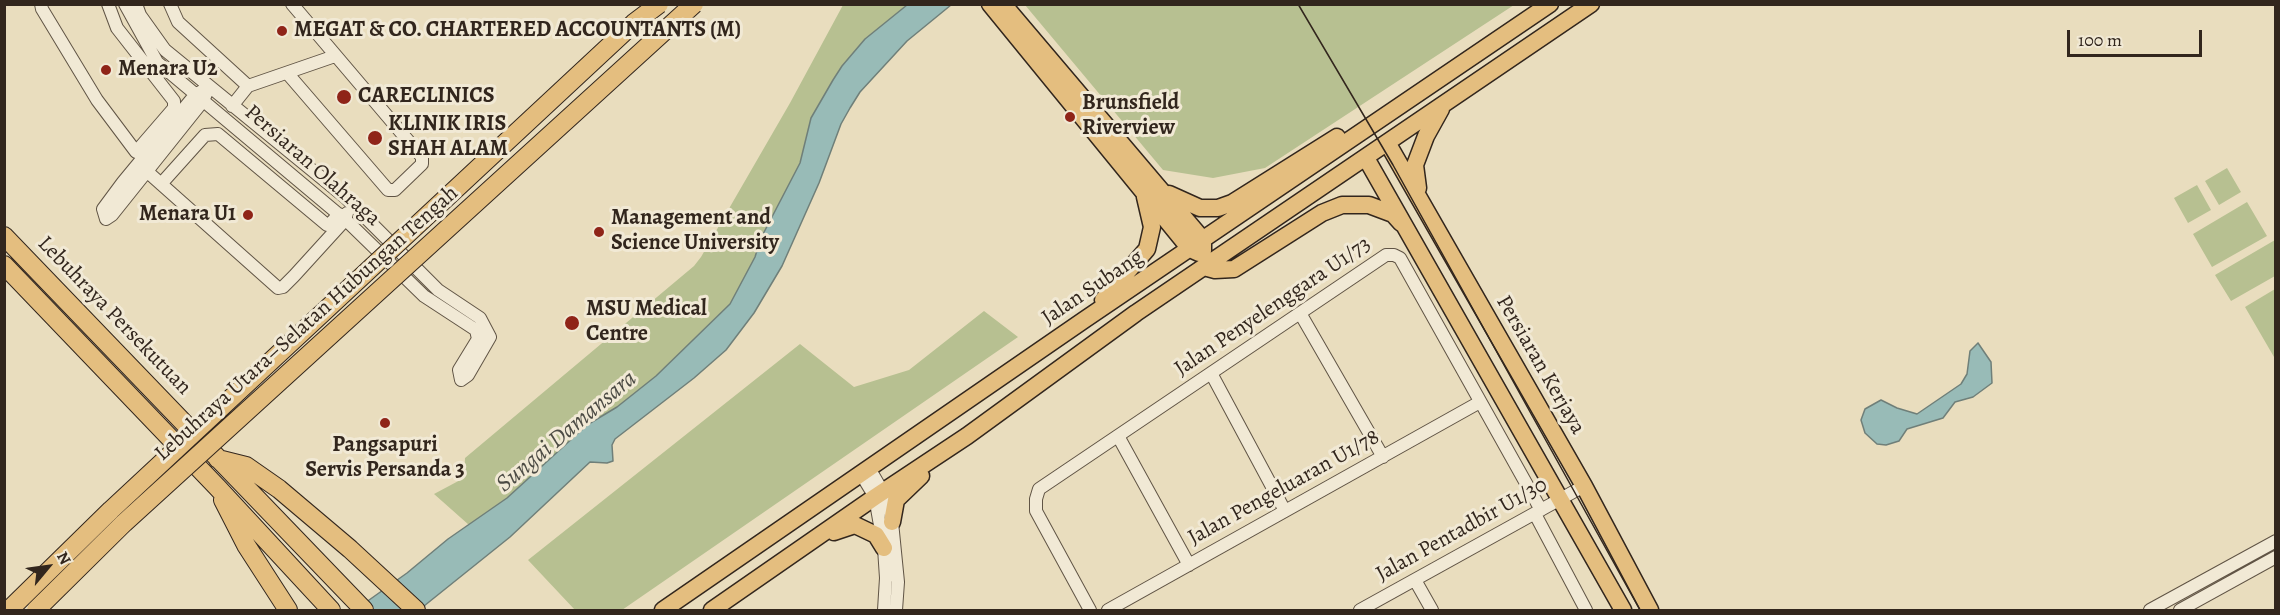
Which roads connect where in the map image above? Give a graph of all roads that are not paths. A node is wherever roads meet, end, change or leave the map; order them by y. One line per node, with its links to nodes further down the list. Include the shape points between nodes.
1 (41, 4): 2 (street, via 97,100 136,152 174,108 174,101 117,28)
2 (108, 4)
3 (125, 4): 14 (street, Persiaran Olahraga, via 157,62)
4 (136, 4): 16 (street, Persiaran Olahraga, via 165,50)
5 (170, 4): 15 (street, via 178,22)
6 (292, 4): 12 (street)
7 (659, 4): 64 (highway, Lebuhraya Utara–Selatan Hubungan Tengah, bridge, via 634,23 111,510)
8 (694, 4): 65 (highway, Lebuhraya Utara–Selatan Hubungan Tengah, bridge, via 133,515)
9 (1550, 4): 18 (main road, Jalan Subang)
10 (1591, 4): 20 (main road)
11 (996, 7): 28 (main road); 29 (main road)
12 (335, 56): 13 (street); 13 (street, via 422,157 395,190 388,190)
13 (288, 74): 15 (street)
14 (174, 76): 17 (street, Persiaran Olahraga); 21 (street)
15 (248, 86): 19 (street)
16 (210, 87): 17 (street); 19 (street, Persiaran Olahraga)
17 (199, 98): 21 (street); 26 (street); 32 (street, Persiaran Olahraga)
18 (1412, 99): 22 (main road, Jalan Subang); 29 (main road, via 1377,111 1218,208 1200,208)
19 (232, 106): 30 (street, Persiaran Olahraga)
20 (1442, 107): 23 (main road); 31 (main road, via 1415,165)
21 (181, 113): 26 (street)
22 (1389, 114): 23 (main road); 24 (main road, Jalan Subang)
23 (1380, 142): 24 (main road, via 1364,140); 25 (main road); 31 (main road, Persiaran Kerjaya)
24 (1334, 151): 37 (main road, Jalan Subang)
25 (1366, 158): 33 (main road); 37 (main road, via 1226,253)
26 (150, 174): 27 (street); 32 (street, via 205,135 218,134 327,225); 32 (street, via 278,288 294,276)
27 (128, 186)
28 (1143, 191): 37 (main road); 42 (main road, via 1152,227 1147,249)
29 (1163, 191): 37 (main road)
30 (345, 197): 32 (street, via 348,207); 32 (street, Persiaran Olahraga, via 438,290 480,318 490,337 468,375 461,380 459,370 478,339 476,330 424,296)
31 (1424, 206): 50 (main road, Persiaran Kerjaya)
32 (342, 217)
33 (1408, 230): 37 (main road, via 1393,214 1369,205 1342,205 1322,213 1234,269 1215,270); 53 (main road)
34 (4, 231): 36 (street)
35 (4, 236): 36 (highway, Lebuhraya Persekutuan)
36 (18, 250): 48 (highway, Lebuhraya Persekutuan)
37 (1200, 253): 42 (main road, Jalan Subang); 45 (main road, Jalan Subang, via 1189,277)
38 (4, 265): 40 (highway, Lebuhraya Persekutuan)
39 (4, 271): 40 (main road)
40 (22, 284): 51 (highway, Lebuhraya Persekutuan)
41 (1300, 313): 43 (street, Jalan Penyelenggara U1/73); 44 (street, Jalan Penyelenggara U1/73, via 1386,255 1394,255 1400,258); 47 (street)
42 (1084, 320): 49 (main road, Jalan Subang)
43 (1211, 373): 46 (street, Jalan Penyelenggara U1/73); 54 (street)
44 (1480, 402): 47 (street, Jalan Pengeluaran U1/78); 55 (street, Jalan Penyelenggara U1/73)
45 (967, 436): 52 (main road, Jalan Subang); 56 (main road, via 896,500)
46 (1118, 436): 61 (street); 73 (street, Jalan Penyelenggara U1/73, via 1039,489 1036,499 1036,511)
47 (1383, 457): 54 (street, Jalan Pengeluaran U1/78)
48 (218, 459): 67 (highway, Lebuhraya Persekutuan); 68 (highway, via 246,466 279,489)
49 (865, 471): 52 (street); 69 (main road, Jalan Subang)
50 (1584, 486): 53 (street, Jalan Pentadbir U1/30); 79 (main road, Persiaran Kerjaya)
51 (218, 488): 63 (highway, Lebuhraya Persekutuan); 66 (highway, via 236,528)
52 (879, 494): 56 (street); 58 (street); 59 (main road, Jalan Subang)
53 (1561, 499): 55 (street, Jalan Pentadbir U1/30); 78 (main road)
54 (1285, 511): 61 (street, Jalan Pengeluaran U1/78)
55 (1538, 512): 62 (street, Jalan Pentadbir U1/30); 77 (street, Jalan Penyelenggara U1/73)
56 (892, 522): 72 (street, via 898,582)
57 (2276, 541): 80 (street)
58 (884, 548): 59 (main road, via 876,535 855,525); 71 (street)
59 (795, 551): 70 (main road, Jalan Subang)
60 (2276, 557): 81 (street)
61 (1189, 565): 74 (street, Jalan Pengeluaran U1/78)
62 (1415, 580): 75 (street, Jalan Pentadbir U1/30); 76 (street)
63 (325, 605)
64 (9, 610)
65 (36, 610)
66 (288, 610)
67 (364, 610)
68 (416, 610)
69 (663, 610)
70 (712, 610)
71 (884, 610)
72 (896, 610)
73 (1090, 610)
74 (1108, 610)
75 (1360, 610)
76 (1432, 610)
77 (1586, 610)
78 (1623, 610)
79 (1650, 610)
80 (2150, 610)
81 (2180, 610)

